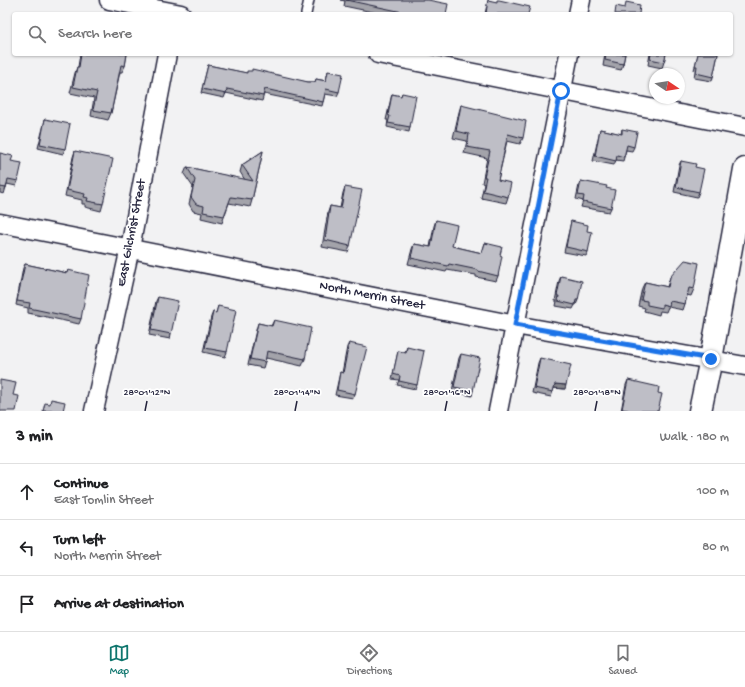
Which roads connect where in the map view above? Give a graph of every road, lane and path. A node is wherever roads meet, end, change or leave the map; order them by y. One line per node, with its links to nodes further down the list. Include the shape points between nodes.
1 (109, 0): 4 (street)
2 (309, 0): 5 (lane)
3 (582, 0): 6 (street)
4 (177, 10)
5 (306, 12)
6 (579, 12)
7 (167, 56): 14 (street, East Gilchrist Street)
8 (388, 56): 10 (street)
9 (569, 56): 10 (street)
10 (561, 91): 11 (street); 15 (street)
11 (745, 128)
12 (745, 169): 16 (street)
13 (0, 223): 14 (street, North Merrin Street)
14 (130, 248): 15 (street, North Merrin Street); 18 (street, East Gilchrist Street)
15 (515, 325): 16 (street, North Merrin Street); 19 (street)
16 (711, 359): 17 (street, North Merrin Street); 20 (street)
17 (745, 366)
18 (94, 411)
19 (498, 411)
20 (700, 411)

